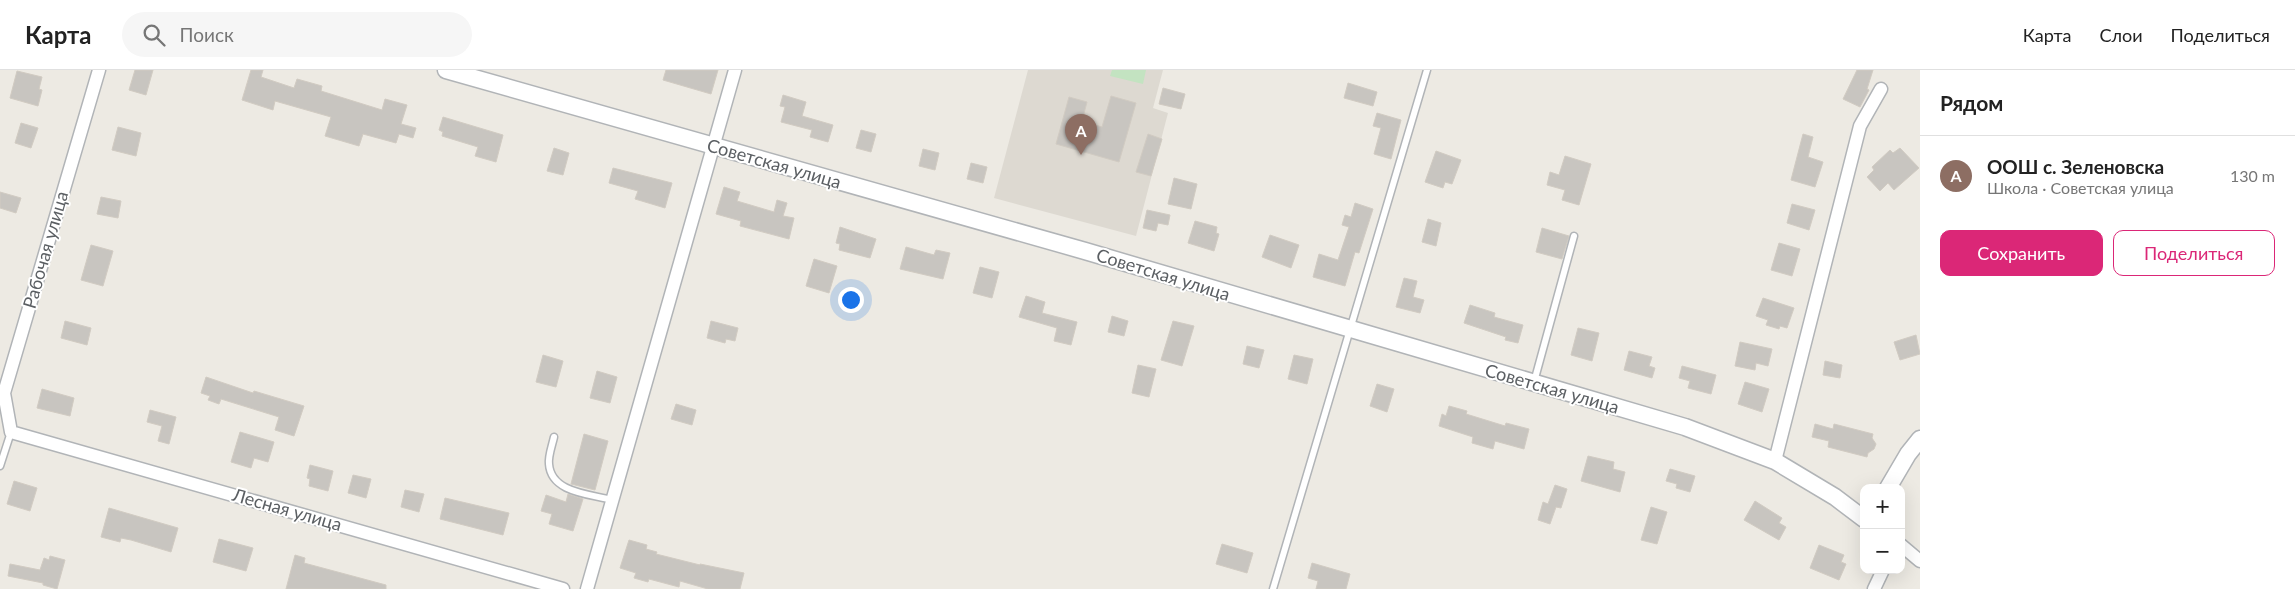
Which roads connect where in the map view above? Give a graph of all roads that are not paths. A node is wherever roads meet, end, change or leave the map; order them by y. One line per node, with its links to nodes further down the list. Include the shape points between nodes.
1 (99, 70): 10 (street, Рабочая улица, via 4,393)
2 (446, 70): 6 (street, Советская улица)
3 (735, 70): 6 (street)
4 (1428, 70): 8 (lane)
5 (1881, 89): 13 (street, via 1860,126)
6 (712, 147): 8 (street, Советская улица); 16 (street)
7 (1574, 236): 9 (lane)
8 (1351, 331): 9 (street, Советская улица); 23 (lane)
9 (1533, 383): 13 (street, Советская улица, via 1686,427)
10 (11, 432): 14 (lane); 21 (street, Лесная улица)
11 (554, 438): 16 (lane, via 548,462 556,483)
12 (1920, 439): 15 (street)
13 (1775, 461): 17 (street, Советская улица)
14 (0, 466)
15 (1890, 484)
16 (612, 500): 22 (street)
17 (1860, 516)
18 (1905, 548): 19 (street)
19 (1920, 561)
20 (1881, 574): 24 (street)
21 (563, 589)
22 (587, 589)
23 (1273, 589)
24 (1874, 589)

